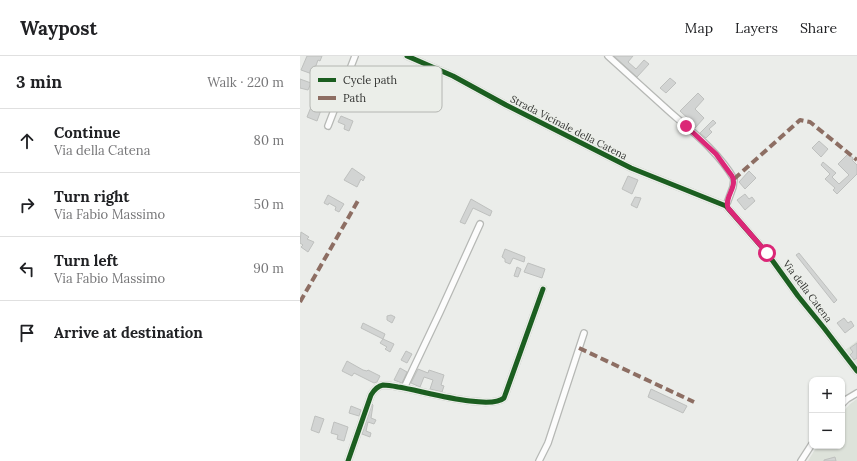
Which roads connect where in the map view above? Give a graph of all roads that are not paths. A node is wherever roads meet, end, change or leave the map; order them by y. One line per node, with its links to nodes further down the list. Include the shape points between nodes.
1 (355, 56): 4 (street)
2 (407, 56): 5 (street, Strada Vicinale della Catena)
3 (608, 56): 9 (street, via 724,164 734,179)
4 (351, 66)
5 (430, 66)
6 (442, 71): 9 (street, Strada Vicinale della Catena, via 631,168)
7 (333, 112): 8 (street)
8 (328, 126)
9 (726, 206): 13 (street, Via della Catena, via 767,253)
10 (480, 224): 14 (street)
11 (542, 289): 14 (street, via 504,398 495,402 479,402)
12 (584, 333): 19 (street, via 548,442)
13 (857, 371)
14 (404, 388): 18 (street, via 381,385 374,390)
15 (857, 393): 16 (street)
16 (845, 400)
17 (809, 449): 20 (street)
18 (348, 461)
19 (539, 461)
20 (801, 461)

